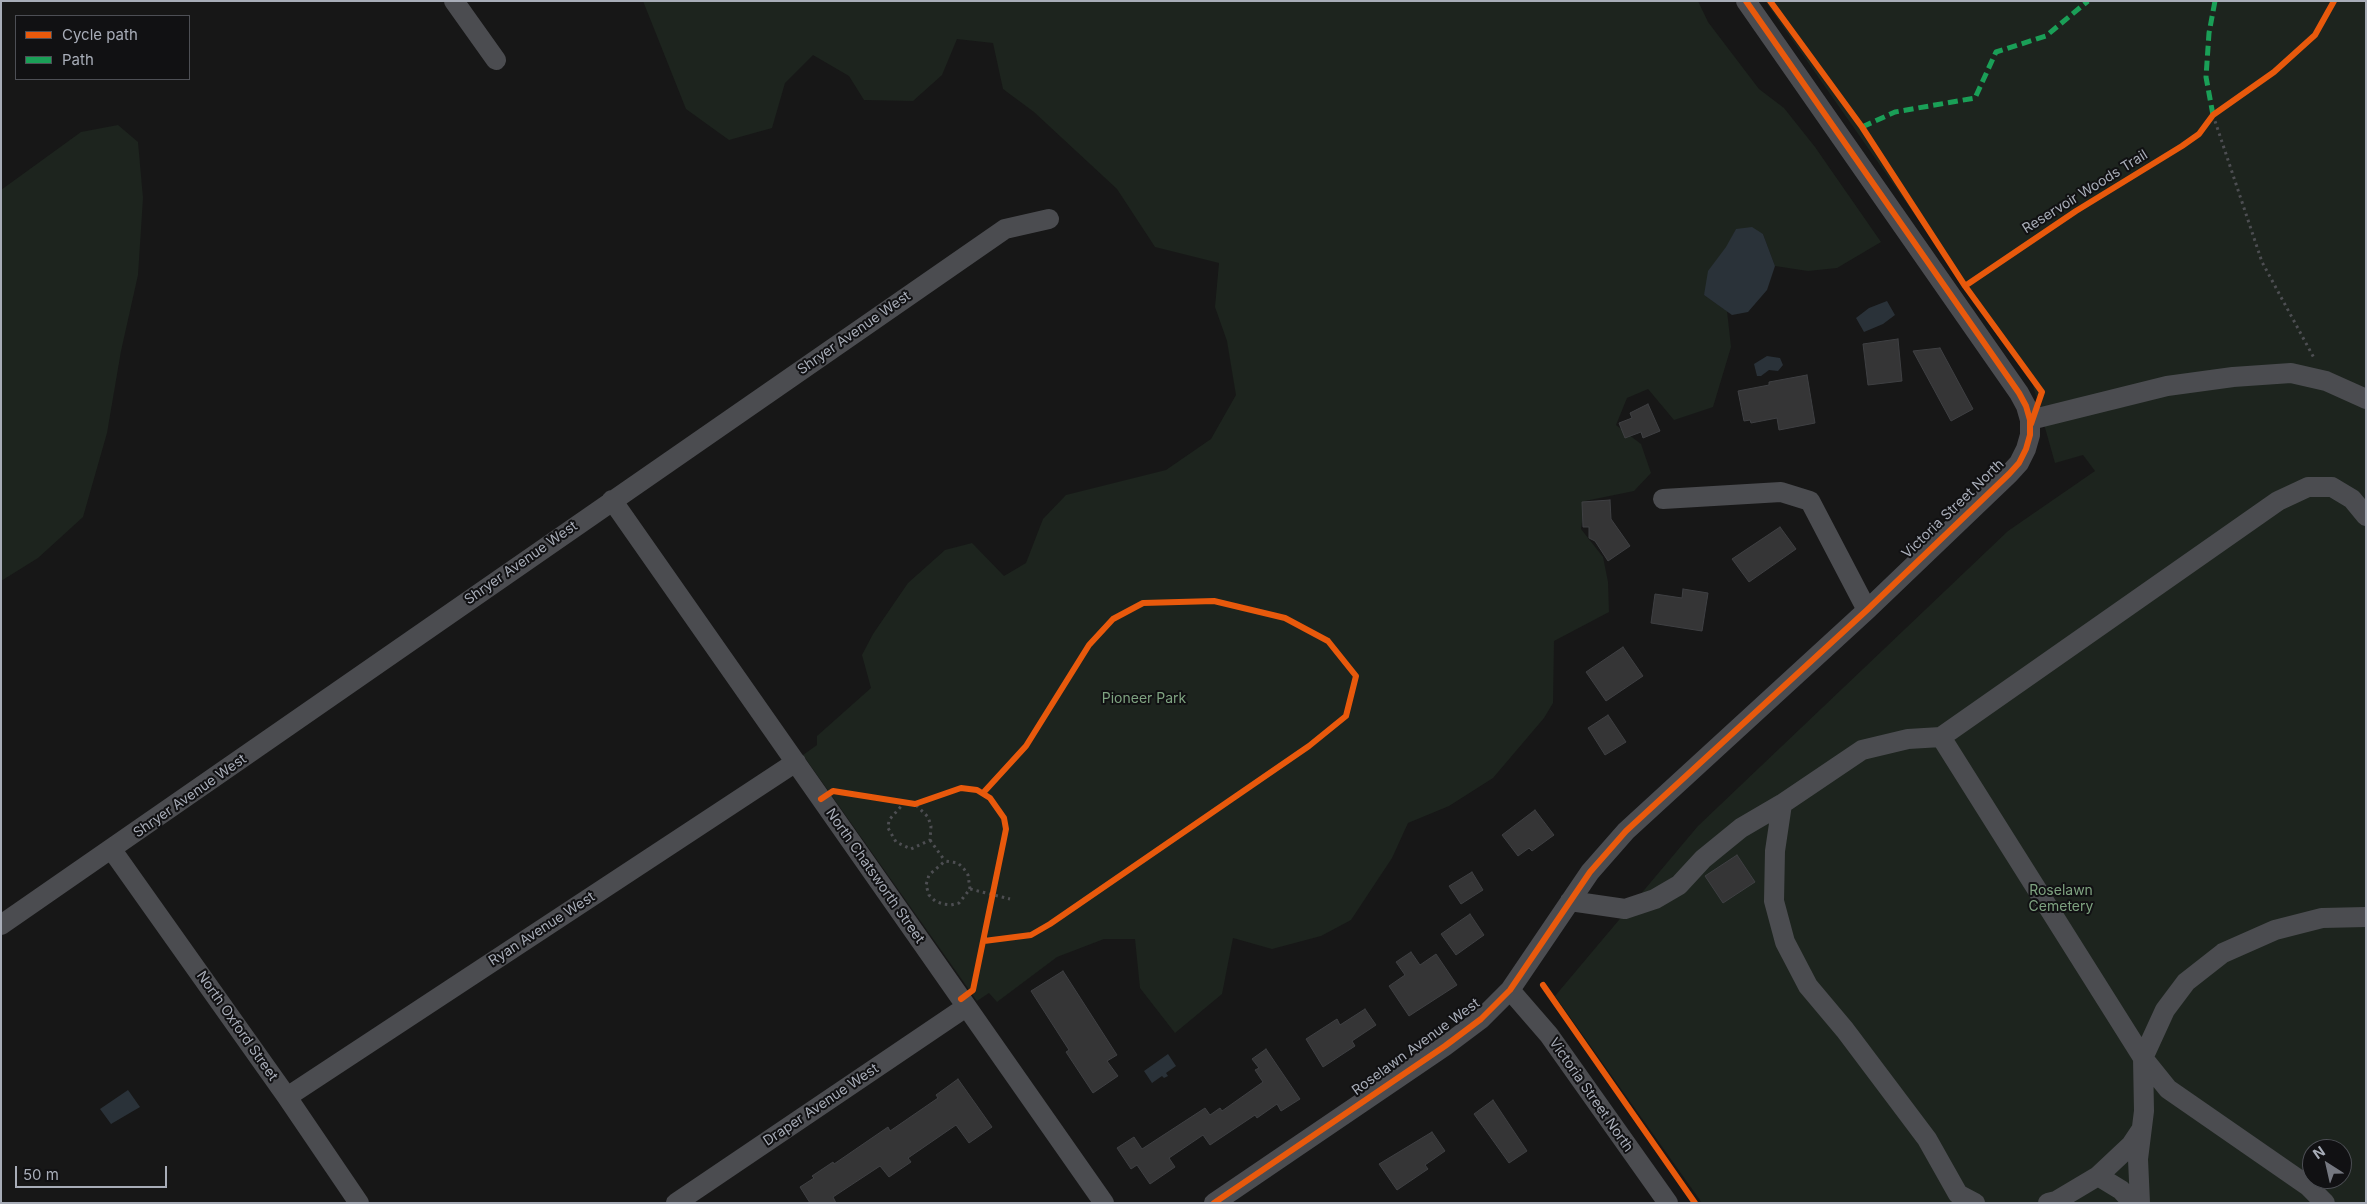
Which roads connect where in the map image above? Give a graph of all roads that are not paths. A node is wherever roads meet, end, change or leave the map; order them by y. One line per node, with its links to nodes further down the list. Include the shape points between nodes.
1 (454, 1): 3 (street)
2 (1746, 1): 6 (street, Victoria Street North, via 2019,393)
3 (496, 60)
4 (1049, 219): 8 (street, Shryer Avenue West, via 1005,229)
5 (2366, 399): 6 (street, via 2326,381 2291,373 2167,386)
6 (2030, 420): 10 (street, Victoria Street North, via 2028,442 2019,462)
7 (1663, 499): 10 (street, via 1781,492 1810,501)
8 (612, 500): 12 (street, North Chatsworth Street); 15 (street, Shryer Avenue West)
9 (2366, 516): 11 (street, via 2352,499 2332,487 2308,486 2278,500)
10 (1867, 610): 13 (street, Victoria Street North)
11 (1940, 737): 14 (street, via 1908,739 1862,750); 21 (street)
12 (796, 762): 20 (street, North Chatsworth Street); 22 (street, Ryan Avenue West)
13 (1697, 764): 16 (street, Roselawn Avenue West, via 1626,831)
14 (1782, 804): 16 (street, via 1741,828 1703,859 1679,885 1655,899 1625,909); 25 (street, via 1775,850 1774,901 1785,942 1808,986 1927,1139)
15 (112, 850): 18 (street, Shryer Avenue West); 22 (street, North Oxford Street)
16 (1570, 901): 19 (street, Roselawn Avenue West)
17 (2364, 919): 21 (street, via 2322,918 2275,930 2222,953 2186,982 2165,1010)
18 (1, 925)
19 (1510, 990): 29 (street, Roselawn Avenue West, via 1445,1046); 30 (street, Victoria Street North, via 1549,1035)
20 (966, 1007): 27 (street, Draper Avenue West); 28 (street, North Chatsworth Street)
21 (2143, 1058): 23 (street); 34 (street, via 2168,1090 2308,1186)
22 (287, 1097): 26 (street, North Oxford Street)
23 (2142, 1127): 24 (street, via 2131,1146); 33 (street, via 2138,1158)
24 (2098, 1176): 31 (street); 32 (street, via 2121,1190)
25 (1961, 1200)
26 (359, 1203)
27 (676, 1203)
28 (1104, 1203)
29 (1214, 1203)
30 (1668, 1203)
31 (2048, 1203)
32 (2133, 1203)
33 (2140, 1203)
34 (2325, 1203)

